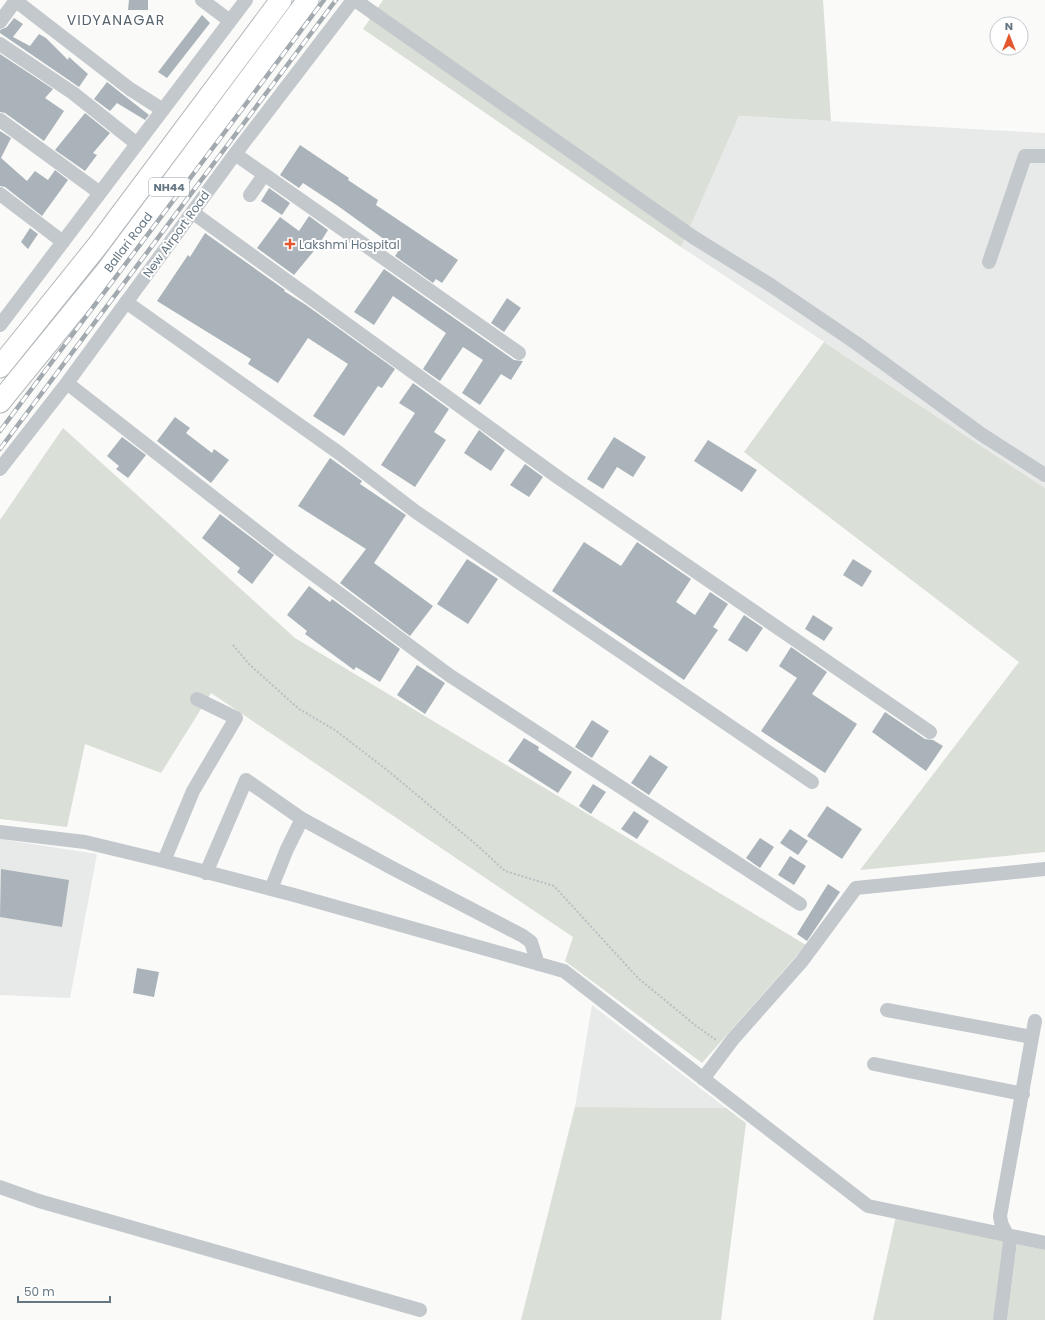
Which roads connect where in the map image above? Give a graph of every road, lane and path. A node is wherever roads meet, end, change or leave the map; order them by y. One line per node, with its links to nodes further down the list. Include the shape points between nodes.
1 (202, 0): 7 (street)
2 (246, 0): 7 (street)
3 (281, 0): 25 (highway, Ballari Road / NH44, via 98,245)
4 (308, 0): 27 (highway, Ballari Road / NH44, via 108,269)
5 (354, 0): 13 (street, New Airport Road); 29 (street, via 693,237 772,286 856,343 981,434)
6 (16, 1): 8 (street); 10 (street, via 130,89)
7 (230, 21): 10 (street)
8 (0, 22)
9 (0, 44): 12 (street, via 73,93)
10 (163, 110): 12 (street)
11 (0, 120): 16 (street)
12 (137, 144): 16 (street)
13 (234, 154): 15 (street); 19 (street, New Airport Road)
14 (1045, 156): 21 (street, via 1025,156)
15 (264, 175): 18 (street); 24 (street)
16 (100, 192): 20 (street)
17 (0, 194): 20 (street)
18 (250, 195)
19 (192, 212): 22 (street, New Airport Road); 32 (street, via 559,478)
20 (63, 242): 23 (street)
21 (989, 262)
22 (126, 302): 26 (street, New Airport Road); 33 (street, via 339,453 416,512)
23 (0, 325)
24 (519, 353)
25 (5, 361)
26 (67, 382): 28 (street, New Airport Road); 40 (street, via 282,551 449,675)
27 (0, 402)
28 (0, 469)
29 (1045, 475)
30 (233, 645): 45 (path, via 249,664 299,709 336,730 387,770 505,871 554,886 638,978 695,1026)
31 (197, 699): 36 (street, via 236,718 193,791)
32 (930, 732)
33 (812, 782)
34 (302, 819): 38 (street, via 246,780); 39 (street); 41 (street, via 524,936 531,942)
35 (0, 832): 36 (street, via 85,842)
36 (164, 861): 38 (street)
37 (1045, 869): 45 (street, via 856,888 802,961)
38 (206, 873): 39 (street)
39 (271, 889): 41 (street)
40 (800, 904)
41 (538, 964): 47 (street, via 564,971)
42 (887, 1010): 44 (street)
43 (1035, 1021): 44 (street)
44 (1032, 1037): 48 (street)
45 (726, 1047): 47 (street)
46 (874, 1064): 48 (street)
47 (703, 1078): 50 (street, via 868,1206)
48 (1023, 1094): 50 (street, via 1000,1216 1001,1227)
49 (0, 1187): 52 (street, via 39,1201)
50 (1008, 1235): 51 (street); 53 (street, via 1010,1242)
51 (1045, 1243)
52 (420, 1310)
53 (1000, 1320)

